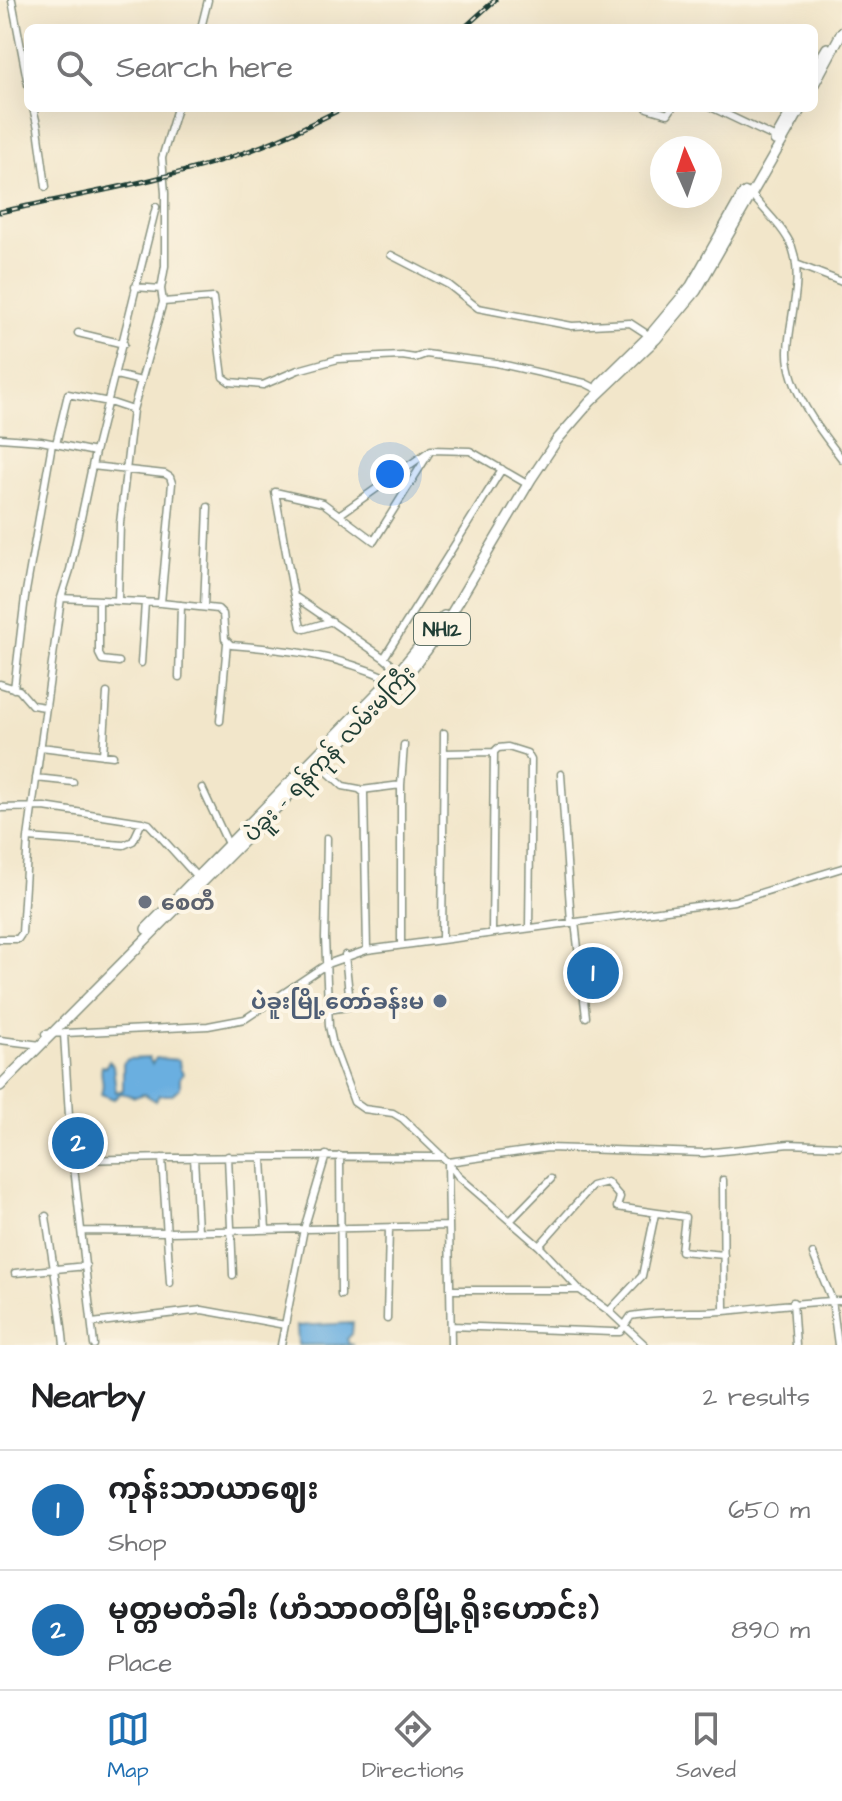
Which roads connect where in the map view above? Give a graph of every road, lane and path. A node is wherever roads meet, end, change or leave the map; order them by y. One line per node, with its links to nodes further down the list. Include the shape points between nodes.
1 (12, 0): 6 (street)
2 (208, 0): 4 (street)
3 (842, 21): 7 (highway)
4 (202, 24)
5 (842, 32): 8 (highway)
6 (24, 52)
7 (818, 63)
8 (818, 77)
9 (34, 112): 15 (street)
10 (176, 112): 22 (street, via 162,158)
11 (721, 112): 14 (street)
12 (792, 112): 14 (highway, ပဲခူး - ရန်ကုန် လမ်းမကြီး / NH12)
13 (792, 112): 16 (highway, ပဲခူး - ရန်ကုန် လမ်းမကြီး / NH12)
14 (776, 138): 16 (highway, ပဲခူး - ရန်ကုန် လမ်းမကြီး / NH12)
15 (46, 187)
16 (748, 192): 19 (street, via 791,246); 25 (highway, ပဲခူး - ရန်ကုန် လမ်းမကြီး / NH12, via 696,291)
17 (156, 207): 21 (street)
18 (391, 255): 25 (street, via 449,285 478,308 572,326 630,323)
19 (796, 264): 20 (street); 36 (street, via 790,371 810,415)
20 (842, 282)
21 (135, 287): 22 (street); 26 (street)
22 (161, 289): 23 (street)
23 (163, 302): 28 (street); 29 (street, via 213,298 223,377 230,382 263,385 338,359 426,354 510,365)
24 (78, 333): 26 (street)
25 (653, 337): 29 (highway, ပဲခူး - ရန်ကုန် လမ်းမကြီး / NH12); 40 (highway, ပဲခူး - ရန်ကုန် လမ်းမကြီး / NH12, via 590,402)
26 (124, 344): 27 (street)
27 (116, 375): 28 (street); 30 (street)
28 (141, 381): 31 (street)
29 (595, 388): 40 (highway, ပဲခူး - ရန်ကုန် လမ်းမကြီး / NH12, via 552,436)
30 (109, 402): 31 (street); 33 (street, via 68,394); 35 (street)
31 (133, 410): 39 (street)
32 (0, 438): 33 (street)
33 (54, 444): 35 (street); 60 (street)
34 (431, 450): 38 (street, via 470,451); 42 (street); 42 (street, via 374,541)
35 (95, 452): 37 (street)
36 (842, 459)
37 (92, 466): 39 (street); 44 (street)
38 (502, 469): 40 (street); 53 (street)
39 (128, 471): 46 (street); 48 (street, via 165,474 172,483)
40 (525, 483): 56 (highway, ပဲခူး - ရန်ကုန် လမ်းမကြီး / NH12, via 442,618); 58 (highway, ပဲခူး - ရန်ကုန် လမ်းမကြီး / NH12, via 447,621)
41 (208, 507): 50 (street)
42 (339, 515): 43 (street, via 323,503 275,492)
43 (294, 596): 51 (street); 51 (street, via 301,627)
44 (61, 598): 45 (street); 62 (street)
45 (99, 600): 46 (street); 54 (street, via 99,654 102,660)
46 (118, 601): 47 (street)
47 (145, 602): 48 (street); 55 (street)
48 (161, 603): 49 (street)
49 (181, 605): 50 (street); 57 (street)
50 (204, 607): 52 (street, via 223,614)
51 (332, 621): 53 (street)
52 (227, 643): 58 (street, via 305,651); 63 (street)
53 (384, 658): 56 (street)
54 (119, 662)
55 (141, 663)
56 (399, 671): 58 (highway, ပဲခူး - ရန်ကုန် လမ်းမကြီး / NH12)
57 (179, 677)
58 (394, 682): 71 (highway, ပဲခူး - ရန်ကုန် လမ်းမကြီး / NH12)
59 (0, 684): 60 (street)
60 (14, 689): 62 (street, via 32,705)
61 (107, 693): 69 (street)
62 (45, 707): 66 (street)
63 (220, 721)
64 (444, 733): 68 (street)
65 (404, 745): 75 (street)
66 (41, 747): 69 (street); 73 (street)
67 (494, 752): 68 (street); 87 (street, via 508,747 527,753 531,760); 88 (street)
68 (444, 753): 90 (street)
69 (103, 755): 70 (street)
70 (113, 756)
71 (316, 762): 77 (street, via 343,786); 83 (highway, ပဲခူး - ရန်ကုန် လမ်းမကြီး / NH12); 97 (highway, ပဲခူး - ရန်ကုန် လမ်းမကြီး / NH12)
72 (561, 774): 86 (street)
73 (36, 778): 74 (street); 78 (street)
74 (73, 782)
75 (401, 785): 77 (street); 91 (street)
76 (202, 788): 83 (street)
77 (362, 790): 92 (street)
78 (33, 807): 79 (street); 80 (street); 81 (street)
79 (0, 808)
80 (142, 822): 81 (street, via 133,841 124,845); 85 (street)
81 (28, 838): 89 (street, via 22,933 18,939)
82 (327, 838): 94 (street)
83 (230, 846): 85 (highway, ပဲခူး - ရန်ကုန် လမ်းမကြီး / NH12)
84 (842, 868): 86 (street, via 734,901)
85 (198, 878): 97 (highway, ပဲခူး - ရန်ကုန် လမ်းမကြီး / NH12)
86 (573, 922): 87 (street); 96 (street)
87 (529, 927): 88 (street)
88 (492, 933): 90 (street)
89 (0, 939)
90 (442, 939): 91 (street)
91 (401, 944): 92 (street)
92 (367, 950): 93 (street)
93 (345, 955): 94 (street); 95 (street, via 350,1003)
94 (327, 964): 95 (street); 98 (street, via 245,1019)
95 (328, 1010): 108 (street, via 333,1045 354,1102 403,1119)
96 (586, 1017)
97 (48, 1034): 98 (street); 100 (highway, ပဲခူး - ရန်ကုန် လမ်းမကြီး / NH12)
98 (64, 1034): 111 (street)
99 (0, 1040): 100 (street)
100 (38, 1045): 101 (highway, ပဲခူး - ရန်ကုန် လမ်းမကြီး / NH12); 102 (highway, ပဲခူး - ရန်ကုန် လမ်းမကြီး / NH12)
101 (0, 1078)
102 (0, 1086)
103 (839, 1146): 112 (street, via 789,1144 704,1153 548,1148)
104 (326, 1155): 106 (street); 110 (street); 121 (street)
105 (228, 1156): 107 (street); 110 (street); 123 (street)
106 (340, 1156): 108 (street); 119 (street)
107 (194, 1157): 109 (street); 122 (street)
108 (440, 1157): 112 (street)
109 (162, 1158): 111 (street); 126 (street)
110 (262, 1159): 124 (street)
111 (74, 1160): 125 (street)
112 (448, 1162): 117 (street); 118 (street)
113 (551, 1179): 117 (street)
114 (723, 1180): 129 (street)
115 (655, 1214): 127 (street, via 617,1207 620,1197 607,1182 592,1186); 129 (street, via 685,1217 681,1251); 141 (street, via 642,1276)
116 (46, 1216): 131 (street)
117 (510, 1221): 127 (street)
118 (449, 1226): 120 (street); 135 (street)
119 (342, 1228): 120 (street); 121 (street); 137 (street)
120 (389, 1228): 143 (street)
121 (304, 1229): 124 (street); 145 (street)
122 (198, 1230): 123 (street); 126 (street)
123 (231, 1230): 124 (street); 133 (street)
124 (266, 1230)
125 (82, 1231): 126 (street); 130 (street)
126 (168, 1232): 134 (street)
127 (539, 1246): 136 (street)
128 (813, 1254): 138 (street)
129 (724, 1255): 142 (street)
130 (86, 1266): 131 (street); 144 (street)
131 (53, 1269): 132 (street); 148 (street)
132 (15, 1273)
133 (233, 1275)
134 (170, 1283)
135 (451, 1290): 136 (street); 147 (street)
136 (580, 1290): 141 (street)
137 (341, 1295)
138 (832, 1301): 139 (street); 140 (street); 154 (street)
139 (842, 1301)
140 (793, 1302): 142 (street); 153 (street)
141 (609, 1311): 146 (street)
142 (724, 1311): 146 (street, via 631,1316)
143 (387, 1319)
144 (92, 1323): 145 (street, via 202,1310); 149 (street)
145 (285, 1325): 150 (street)
146 (622, 1325): 147 (street, via 620,1332); 152 (street)
147 (451, 1326): 151 (street)
148 (64, 1345)
149 (94, 1345)
150 (281, 1345)
151 (451, 1345)
152 (645, 1345)
153 (796, 1345)
154 (838, 1345)

